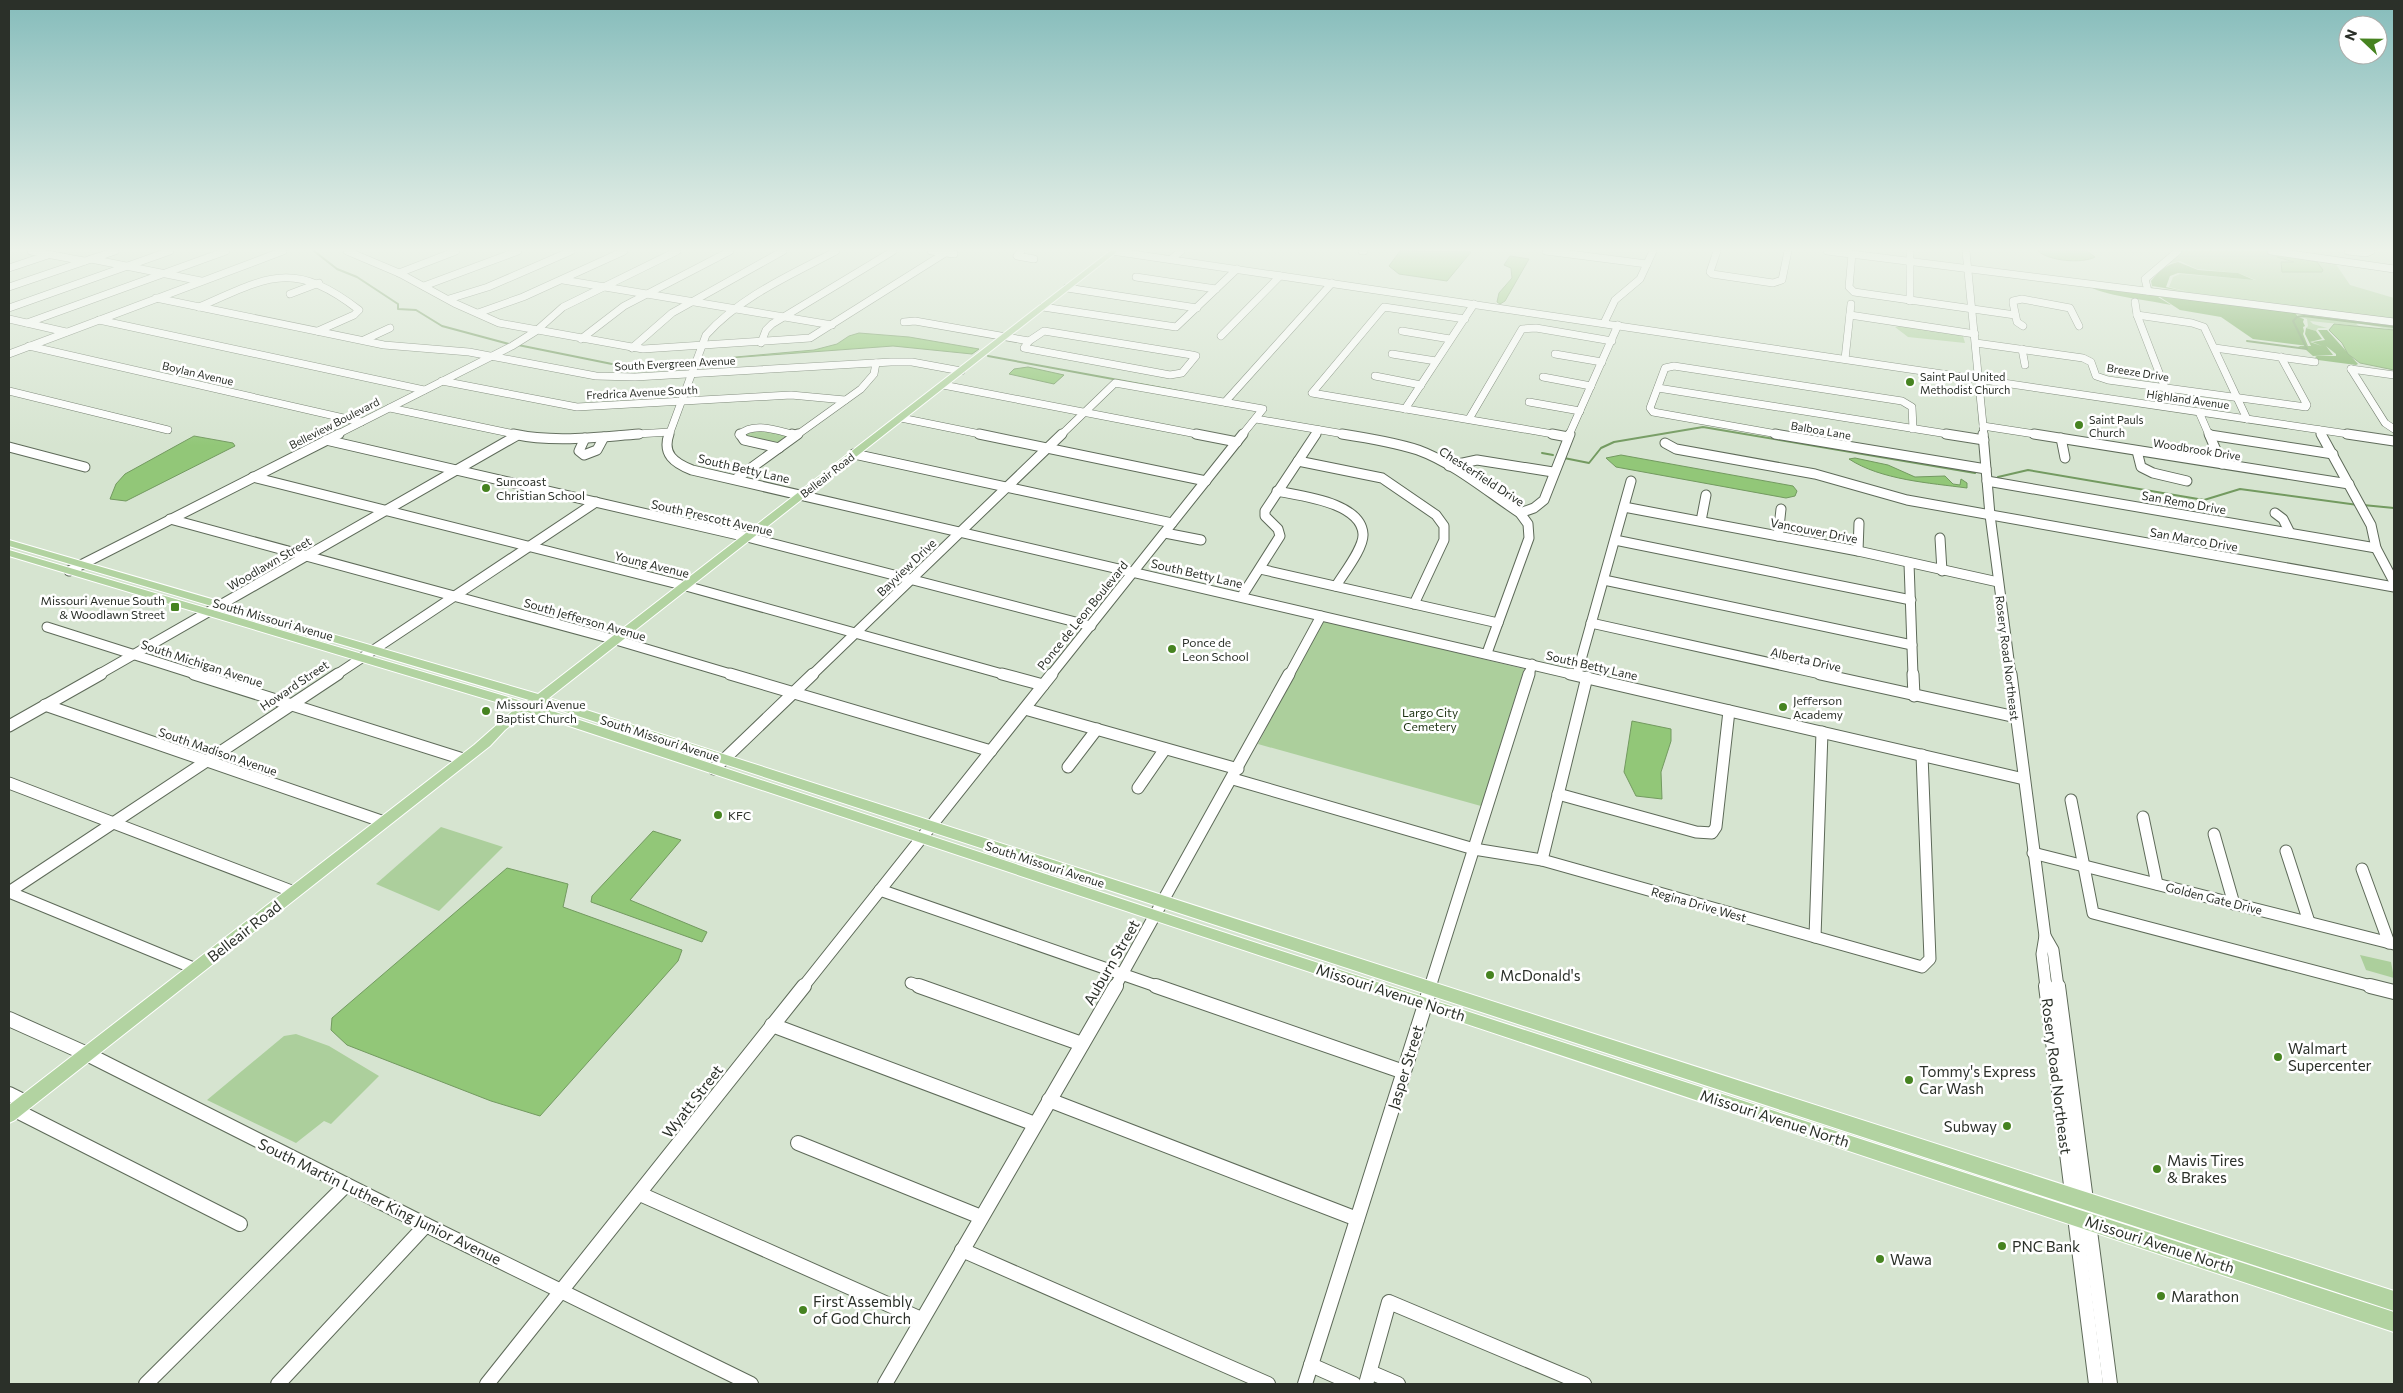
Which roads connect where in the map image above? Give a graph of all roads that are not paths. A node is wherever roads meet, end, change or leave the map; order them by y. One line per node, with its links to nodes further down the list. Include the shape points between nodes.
1 (46, 316): 36 (street)
2 (109, 316): 33 (street)
3 (243, 316): 43 (street, South Evergreen Avenue)
4 (352, 316): 43 (street)
5 (484, 316): 44 (street, via 499,323)
6 (553, 316): 44 (street, Belleview Boulevard)
7 (610, 316): 50 (street)
8 (669, 316): 59 (street)
9 (726, 316): 58 (street, South Betty Lane, via 711,328)
10 (778, 316): 30 (street)
11 (847, 316): 39 (street)
12 (1031, 316): 48 (main road, Belleair Road)
13 (1103, 316): 14 (street, via 1176,327)
14 (1188, 316)
15 (1241, 316): 49 (street)
16 (1302, 316): 90 (street)
17 (1376, 316): 93 (street, via 1312,393)
18 (1445, 316): 32 (street)
19 (1467, 316): 32 (street)
20 (1556, 316): 37 (street, Highland Avenue)
21 (1607, 316): 37 (street)
22 (1850, 316): 67 (street)
23 (1857, 316): 47 (street)
24 (1974, 316): 47 (street, Rosery Road Northeast)
25 (2015, 316): 40 (street)
26 (2073, 316): 41 (street)
27 (2138, 316): 84 (street)
28 (2145, 316): 60 (street, via 2204,327)
29 (2346, 316): 35 (street)
30 (784, 317): 39 (street); 55 (street, via 768,328)
31 (9, 319): 36 (street)
32 (1465, 319): 51 (street)
33 (98, 320): 46 (street); 85 (street)
34 (904, 322): 48 (street)
35 (2394, 322)
36 (27, 323): 46 (street)
37 (1604, 323): 38 (street, Highland Avenue)
38 (1618, 325): 53 (street); 67 (street, Highland Avenue)
39 (832, 326): 55 (street, via 810,338)
40 (2023, 326)
41 (2079, 326)
42 (390, 328): 52 (street)
43 (318, 331): 52 (street, South Evergreen Avenue)
44 (536, 331): 50 (street); 65 (street, Belleview Boulevard)
45 (1402, 331): 51 (street)
46 (67, 332): 57 (street)
47 (1975, 334): 56 (street, Rosery Road Northeast)
48 (1005, 336): 54 (street); 73 (main road, Belleair Road)
49 (1221, 336)
50 (581, 339): 59 (street)
51 (1450, 339): 68 (street)
52 (364, 340): 65 (street, South Evergreen Avenue, via 399,347 447,349)
53 (1612, 340): 70 (street); 100 (street, via 1536,328 1522,329)
54 (1029, 341): 54 (street, via 1023,346 1025,349 1170,375 1182,373 1196,356 1046,331)
55 (761, 342): 58 (street)
56 (1976, 343): 61 (street, Breeze Drive); 78 (street, Rosery Road Northeast)
57 (29, 346): 62 (street); 103 (street, Boylan Avenue)
58 (702, 346): 59 (street); 74 (street, South Betty Lane)
59 (632, 348)
60 (2215, 348): 66 (street); 87 (street)
61 (2022, 349): 72 (street); 84 (street, Breeze Drive, via 2079,357 2091,362 2098,377)
62 (9, 354)
63 (1392, 354): 68 (street)
64 (1555, 354): 70 (street)
65 (491, 356): 74 (street, South Evergreen Avenue, via 596,376 621,378); 79 (street, Belleview Boulevard)
66 (2281, 357): 71 (street); 87 (street, Breeze Drive, via 2306,407)
67 (1845, 359): 78 (street, Highland Avenue)
68 (1436, 361): 81 (street)
69 (876, 362): 73 (street, South Evergreen Avenue, via 912,362); 74 (street, South Evergreen Avenue); 88 (street, via 871,380)
70 (1602, 362): 82 (street)
71 (2315, 362)
72 (2025, 365)
73 (961, 371): 80 (main road, Belleair Road)
74 (692, 374): 89 (street, South Betty Lane)
75 (2394, 375): 98 (street, via 2351,369)
76 (1375, 376): 81 (street)
77 (1543, 377): 82 (street)
78 (1979, 379): 96 (street, Highland Avenue); 104 (street, Rosery Road Northeast)
79 (442, 381): 85 (street, Belleview Boulevard); 89 (street, Fredrica Avenue South, via 552,404)
80 (943, 385): 95 (street); 97 (main road, Belleair Road)
81 (1421, 385): 93 (street)
82 (1591, 386): 94 (street)
83 (1658, 388): 105 (street); 105 (street, via 1665,368 1674,366 1902,401 1912,407); 136 (street, Balboa Lane, via 1650,408 1653,412)
84 (2165, 388): 87 (street, Breeze Drive)
85 (424, 390): 92 (street, Belleview Boulevard)
86 (9, 391): 107 (street)
87 (2237, 399): 101 (street)
88 (845, 400): 89 (street, Fredrica Avenue South, via 791,395); 113 (street)
89 (682, 402): 110 (street, South Betty Lane)
90 (1225, 402): 95 (street, Bayview Drive, via 1115,383); 99 (street, Ponce de Leon Boulevard, via 1263,409)
91 (1528, 402): 94 (street)
92 (390, 408): 103 (street, Belleview Boulevard); 112 (street)
93 (1405, 409): 100 (street)
94 (1580, 411): 115 (street)
95 (1084, 412): 121 (street); 125 (street, Bayview Drive)
96 (2199, 412): 101 (street, Highland Avenue); 111 (street)
97 (901, 418): 125 (street); 128 (main road, Belleair Road)
98 (2382, 418): 102 (street); 106 (street)
99 (1256, 419): 108 (street, Chesterfield Drive); 121 (street, Ponce de Leon Boulevard)
100 (1469, 419): 115 (street)
101 (2247, 419): 109 (street, Highland Avenue)
102 (2394, 420)
103 (361, 422): 118 (street, Belleview Boulevard)
104 (1983, 426): 117 (street, Woodbrook Drive); 119 (street, Rosery Road Northeast)
105 (1913, 429): 119 (street)
106 (2394, 429)
107 (168, 430)
108 (1319, 430): 132 (street); 134 (street, Chesterfield Drive, via 1406,446)
109 (2318, 430): 120 (street, Highland Avenue); 129 (street)
110 (670, 432): 114 (street); 140 (street, South Betty Lane, via 666,450 671,460 692,470)
111 (2210, 435): 129 (street); 133 (street)
112 (516, 436): 116 (street); 137 (street, Woodlawn Street)
113 (796, 436): 124 (street); 124 (street, via 755,428 739,435 744,440)
114 (604, 437): 116 (street); 116 (street, via 597,450 584,455 579,451)
115 (1568, 437): 138 (street)
116 (585, 438)
117 (2061, 438): 127 (street, Woodbrook Drive); 131 (street)
118 (326, 440): 137 (street, South Prescott Avenue); 139 (street, Belleview Boulevard)
119 (1984, 440): 136 (street, Rosery Road Northeast)
120 (2394, 441)
121 (1237, 442): 141 (street, Ponce de Leon Boulevard)
122 (1665, 443): 156 (street, San Marco Drive, via 1676,449 1815,474 1899,498)
123 (9, 447): 126 (street)
124 (779, 448): 140 (street)
125 (1048, 448): 141 (street); 146 (street, Bayview Drive)
126 (23, 451): 130 (street); 135 (street)
127 (2136, 451): 133 (street, Woodbrook Drive); 144 (street, via 2141,467)
128 (854, 454): 146 (street); 148 (main road, Belleair Road)
129 (2333, 454): 145 (street)
130 (9, 457)
131 (2065, 458)
132 (1298, 461): 147 (street); 192 (street, via 1382,478 1436,514 1446,532)
133 (2222, 464): 145 (street, Woodbrook Drive)
134 (1449, 466): 138 (street, via 1477,460); 154 (street, Chesterfield Drive)
135 (85, 467)
136 (1986, 469): 143 (street, Rosery Road Northeast)
137 (456, 470): 150 (street, South Prescott Avenue); 153 (street, Woodlawn Street)
138 (1553, 472): 154 (street, via 1540,505)
139 (253, 477): 153 (street, Young Avenue); 157 (street, Belleview Boulevard)
140 (736, 479): 148 (street, South Betty Lane)
141 (1206, 481): 160 (street, Ponce de Leon Boulevard)
142 (1631, 481): 151 (street)
143 (1987, 481): 156 (street, Rosery Road Northeast); 163 (street, San Remo Drive)
144 (2187, 481)
145 (2349, 484): 171 (street, via 2371,525)
146 (1007, 487): 160 (street); 161 (street, Bayview Drive)
147 (1277, 491): 177 (street, via 1265,514 1280,536); 186 (street, via 1327,501 1342,508 1359,524 1363,534 1360,544)
148 (803, 494): 161 (street, South Betty Lane); 165 (main road, Belleair Road)
149 (1706, 495): 158 (street)
150 (596, 502): 165 (street, South Prescott Avenue); 170 (street, Howard Street)
151 (1624, 507): 158 (street, Vancouver Drive); 168 (street)
152 (1781, 508): 164 (street)
153 (386, 511): 170 (street, Young Avenue); 174 (street, Woodlawn Street)
154 (1520, 513): 195 (street, Chesterfield Drive, via 1528,524 1529,538)
155 (2275, 513): 163 (street, via 2283,519)
156 (1990, 515): 183 (street, Rosery Road Northeast); 187 (street, San Marco Drive)
157 (170, 519): 174 (street, South Jefferson Avenue); 176 (street, Belleview Boulevard)
158 (1701, 521): 164 (street, Vancouver Drive)
159 (1859, 523): 172 (street)
160 (1172, 524): 162 (street, Ponce de Leon Boulevard)
161 (961, 531): 179 (street, South Betty Lane); 181 (street, Bayview Drive)
162 (1165, 533): 167 (street); 179 (street, Ponce de Leon Boulevard)
163 (2290, 533): 171 (street, San Remo Drive)
164 (1778, 536): 172 (street, Vancouver Drive)
165 (747, 537): 181 (street, South Prescott Avenue); 185 (main road, Belleair Road)
166 (1940, 538): 180 (street)
167 (1201, 540)
168 (1616, 540): 182 (street); 190 (street)
169 (9, 542): 176 (main road, South Missouri Avenue)
170 (530, 546): 185 (street, Young Avenue); 188 (street, Howard Street)
171 (2376, 548): 184 (street)
172 (1858, 552): 175 (street, Vancouver Drive)
173 (9, 553): 178 (main road, South Missouri Avenue)
174 (306, 556): 188 (street, South Jefferson Avenue); 191 (street, Woodlawn Street)
175 (1909, 563): 180 (street, Vancouver Drive); 190 (street)
176 (82, 564): 178 (street, Belleview Boulevard); 191 (main road, South Missouri Avenue)
177 (1260, 569): 186 (street); 189 (street)
178 (69, 570): 193 (main road, South Missouri Avenue)
179 (1135, 571): 189 (street, South Betty Lane); 197 (street, Ponce de Leon Boulevard)
180 (1942, 571): 183 (street, Vancouver Drive)
181 (912, 580): 197 (street, South Prescott Avenue); 199 (street, Bayview Drive)
182 (1604, 580): 196 (street); 201 (street)
183 (1998, 582): 216 (street, Rosery Road Northeast)
184 (2394, 582)
185 (686, 586): 199 (street, Young Avenue); 200 (main road, Belleair Road)
186 (1336, 586): 192 (street)
187 (2394, 587)
188 (454, 596): 200 (street, South Jefferson Avenue); 202 (street, Howard Street)
189 (1242, 596): 194 (street, South Betty Lane)
190 (1911, 600): 201 (street)
191 (222, 604): 193 (street, Woodlawn Street); 202 (main road, South Missouri Avenue)
192 (1414, 604): 195 (street)
193 (207, 611): 204 (street, Woodlawn Street); 205 (main road, South Missouri Avenue)
194 (1320, 616): 203 (street, South Betty Lane); 227 (street, Auburn Street)
195 (1498, 623): 203 (street, Chesterfield Drive)
196 (1592, 623): 207 (street); 210 (street, Alberta Drive)
197 (1091, 626): 208 (street, Ponce de Leon Boulevard)
198 (47, 627): 204 (street, South Michigan Avenue)
199 (856, 633): 208 (street, Young Avenue); 209 (street, Bayview Drive)
200 (616, 640): 209 (street, South Jefferson Avenue); 213 (main road, Belleair Road)
201 (1912, 645): 210 (street)
202 (375, 649): 205 (street, Howard Street); 213 (main road, South Missouri Avenue)
203 (1487, 653): 206 (street, South Betty Lane)
204 (133, 654): 211 (street, South Michigan Avenue); 212 (street, Woodlawn Street)
205 (362, 657): 211 (street, Howard Street); 213 (main road, South Missouri Avenue)
206 (1532, 664): 207 (street, South Betty Lane); 238 (street, Jasper Street)
207 (1582, 676): 215 (street, South Betty Lane); 231 (street)
208 (1044, 685): 214 (street, Ponce de Leon Boulevard)
209 (794, 692): 221 (street, South Jefferson Avenue); 225 (street, Bayview Drive)
210 (1914, 696): 216 (street, Alberta Drive)
211 (289, 704): 223 (street, South Michigan Avenue); 224 (street, Howard Street)
212 (45, 705): 217 (street, Woodlawn Street); 224 (street, South Madison Avenue)
213 (532, 705): 223 (main road, Belleair Road); 225 (main road, South Missouri Avenue)
214 (1025, 709): 218 (street); 221 (street, Ponce de Leon Boulevard)
215 (1729, 711): 219 (street, South Betty Lane); 231 (street, via 1716,827 1712,833 1696,832)
216 (2016, 718): 228 (street, Rosery Road Northeast)
217 (9, 726)
218 (1097, 729): 220 (street); 226 (street)
219 (1822, 732): 222 (street, South Betty Lane); 251 (street)
220 (1165, 748): 227 (street); 230 (street)
221 (991, 751): 236 (street, Ponce de Leon Boulevard)
222 (1922, 756): 228 (street, South Betty Lane); 251 (street, Regina Drive West, via 1930,959 1922,967)
223 (463, 759): 235 (main road, Belleair Road)
224 (206, 760): 234 (street, Howard Street); 235 (street, South Madison Avenue)
225 (719, 764): 236 (main road, South Missouri Avenue)
226 (1068, 767)
227 (1236, 774): 238 (street, Regina Drive West); 249 (street, Auburn Street)
228 (2024, 779): 240 (street, Rosery Road Northeast)
229 (10, 785): 234 (street)
230 (1138, 788)
231 (1558, 794): 241 (street)
232 (2071, 800): 242 (street)
233 (2143, 817): 244 (street)
234 (113, 822): 246 (street, Howard Street); 247 (street)
235 (384, 822): 247 (main road, Belleair Road)
236 (926, 832): 245 (street, Wyatt Street); 249 (main road, South Missouri Avenue)
237 (2214, 834): 248 (street)
238 (1474, 849): 241 (street, Regina Drive West); 257 (street, Jasper Street)
239 (2286, 851): 250 (street)
240 (2034, 853): 242 (street, Golden Gate Drive); 274 (street, Rosery Road Northeast, via 2045,936 2042,954)
241 (1542, 860): 251 (street, Regina Drive West)
242 (2084, 865): 244 (street, Golden Gate Drive); 256 (street, via 2093,913)
243 (2362, 869): 252 (street)
244 (2157, 884): 248 (street, Golden Gate Drive)
245 (880, 890): 254 (street); 259 (street, Wyatt Street)
246 (9, 892): 253 (street)
247 (294, 892): 253 (main road, Belleair Road)
248 (2234, 904): 250 (street, Golden Gate Drive)
249 (1160, 910): 254 (street, Auburn Street); 257 (main road, Missouri Avenue North)
250 (2309, 922): 252 (street, Golden Gate Drive)
251 (1815, 937)
252 (2392, 944)
253 (196, 969): 261 (main road, Belleair Road)
254 (1122, 976): 260 (street, Auburn Street); 263 (street)
255 (911, 984): 260 (street)
256 (2394, 992)
257 (1427, 995): 262 (main road, Missouri Avenue North); 263 (street, Jasper Street); 264 (main road, Missouri Avenue North)
258 (9, 1019): 261 (street, South Martin Luther King Junior Avenue)
259 (772, 1025): 269 (street); 273 (street, Wyatt Street)
260 (1082, 1044): 266 (street, Auburn Street)
261 (87, 1054): 268 (main road, Belleair Road); 272 (street, South Martin Luther King Junior Avenue)
262 (1623, 1068): 264 (main road, via 1664,1074 1719,1091); 267 (main road, Missouri Avenue North)
263 (1404, 1072): 276 (street, Jasper Street)
264 (1741, 1089): 270 (main road, Missouri Avenue North)
265 (9, 1094): 268 (street)
266 (1049, 1100): 269 (street, Auburn Street); 276 (street)
267 (1727, 1102): 270 (main road, via 1748,1100 1834,1126); 277 (main road, Missouri Avenue North)
268 (16, 1109): 278 (street)
269 (1036, 1124): 275 (street, Auburn Street)
270 (1864, 1130): 274 (main road, Missouri Avenue North)
271 (798, 1143): 275 (street)
272 (346, 1185): 279 (street, South Martin Luther King Junior Avenue); 290 (street)
273 (640, 1194): 281 (street, Wyatt Street); 285 (street)
274 (2080, 1200): 277 (street, Rosery Road Northeast); 282 (main road, Missouri Avenue North)
275 (981, 1217): 280 (street, Auburn Street)
276 (1357, 1219): 288 (street, Jasper Street)
277 (2082, 1219): 283 (main road, Missouri Avenue North); 287 (street); 302 (street)
278 (240, 1224)
279 (426, 1224): 281 (street, South Martin Luther King Junior Avenue); 291 (street)
280 (962, 1250): 285 (street, Auburn Street); 295 (street)
281 (561, 1290): 292 (street, Wyatt Street); 293 (street, South Martin Luther King Junior Avenue)
282 (2394, 1301)
283 (2360, 1310): 284 (main road, via 2372,1305); 286 (main road, Missouri Avenue North)
284 (2394, 1312)
285 (922, 1319): 294 (street, Auburn Street)
286 (2394, 1322)
287 (2092, 1351): 300 (street); 301 (street, via 2101,1367)
288 (1311, 1365): 296 (street, Jasper Street); 297 (street)
289 (1368, 1378): 298 (street); 299 (street, via 1389,1302)
290 (146, 1384)
291 (278, 1384)
292 (487, 1384)
293 (751, 1384)
294 (885, 1384)
295 (1268, 1384)
296 (1305, 1384)
297 (1354, 1384)
298 (1398, 1384)
299 (1584, 1384)
300 (2096, 1384)
301 (2103, 1384)
302 (2110, 1384)

